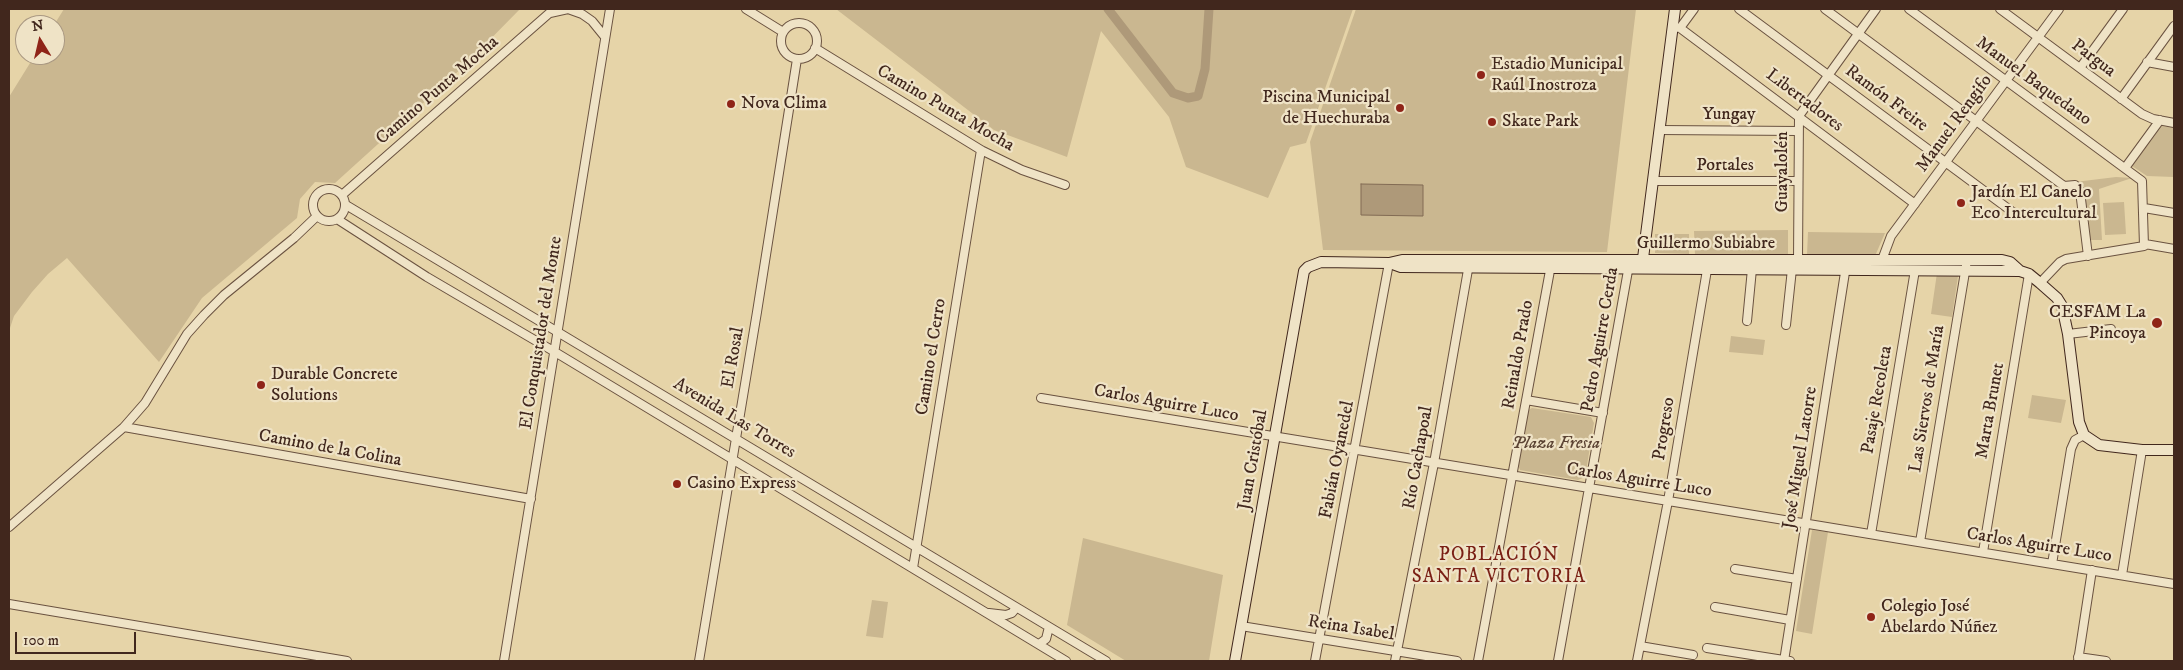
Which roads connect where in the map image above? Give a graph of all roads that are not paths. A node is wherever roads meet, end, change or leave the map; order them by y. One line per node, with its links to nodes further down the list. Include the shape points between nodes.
1 (610, 9): 17 (street, El Conquistador del Monte)
2 (746, 9): 15 (street)
3 (1675, 9): 14 (street)
4 (1694, 9): 14 (street)
5 (1739, 9): 24 (street, Ramón Freire)
6 (1825, 9): 16 (street)
7 (1876, 9): 16 (street, Guayalolén)
8 (1909, 9): 25 (street, Manuel Baquedano)
9 (2000, 9): 18 (street, Pargua)
10 (2059, 9): 18 (street, Manuel Rengifo)
11 (2123, 9): 23 (street)
12 (552, 11): 17 (street, via 568,9 582,14); 39 (street, Camino Punta Mocha)
13 (2174, 26): 21 (street)
14 (1676, 28): 27 (street, Libertadores); 31 (street)
15 (783, 32): 19 (street, via 798,23 810,27 816,37); 20 (street, via 783,49)
16 (1858, 33): 24 (street, Guayalolén); 29 (street)
17 (605, 37): 69 (street, El Conquistador del Monte)
18 (2038, 37): 23 (street, Pargua); 25 (street, Manuel Rengifo)
19 (815, 48): 20 (street, via 808,56); 33 (street, Camino Punta Mocha)
20 (797, 59): 78 (street, El Rosal)
21 (2148, 62): 22 (street); 26 (street)
22 (2174, 67)
23 (2080, 68): 26 (street, Pargua)
24 (1828, 75): 27 (street, Guayalolén); 34 (street, Ramón Freire)
25 (2006, 81): 29 (street, Manuel Rengifo); 35 (street, Manuel Baquedano)
26 (2121, 99): 28 (street, Pargua, via 2142,114)
27 (1799, 116): 32 (street, Guayalolén); 40 (street, Libertadores)
28 (2160, 120): 30 (street, Pargua); 35 (street)
29 (1976, 121): 34 (street, Manuel Rengifo); 49 (street, via 2064,186 2075,185 2080,191)
30 (2174, 123)
31 (1659, 130): 32 (street, Yungay); 36 (street)
32 (1798, 131): 37 (street, Guayalolén)
33 (981, 150): 38 (street, Camino Punta Mocha, via 1022,170); 92 (street, Camino el Cerro)
34 (1946, 162): 40 (street, Manuel Rengifo); 43 (street, Ramón Freire)
35 (2125, 168): 42 (street, Manuel Baquedano, via 2143,184)
36 (1653, 181): 37 (street, Portales); 56 (street)
37 (1798, 181): 50 (street, Guayalolén)
38 (1065, 185)
39 (342, 195): 41 (street); 45 (street, via 329,189 317,194 313,203)
40 (1915, 204): 51 (street, Manuel Rengifo, via 1890,238)
41 (346, 205): 46 (street); 69 (street, Avenida Las Torres)
42 (2144, 208): 44 (street); 47 (street)
43 (2014, 213)
44 (2174, 213)
45 (317, 216): 46 (street, via 324,221); 75 (street, via 204,314 187,334 145,404)
46 (337, 219): 71 (street, Avenida Las Torres, via 427,277)
47 (2145, 244): 48 (street); 49 (street, via 2140,248)
48 (2174, 249)
49 (2088, 256): 65 (street, via 2060,262)
50 (1798, 260): 57 (street, Guillermo Subiabre); 58 (street, Guillermo Subiabre); 62 (street)
51 (1882, 260): 58 (street, Guillermo Subiabre); 59 (street, Guillermo Subiabre)
52 (1389, 263): 53 (street, Guillermo Subiabre, via 1402,260); 60 (street, Guillermo Subiabre, via 1321,262); 79 (street, Fabián Oyanedel)
53 (1469, 264): 54 (street, Guillermo Subiabre); 83 (street, Río Cachapoal)
54 (1551, 264): 55 (street, Guillermo Subiabre); 73 (street, Reinaldo Prado)
55 (1629, 264): 56 (street, Guillermo Subiabre); 74 (street, Pedro Aguirre Cerda)
56 (1642, 264): 57 (street, Guillermo Subiabre)
57 (1708, 264): 61 (street, Guillermo Subiabre); 87 (street, Progreso)
58 (1847, 265): 62 (street, Guillermo Subiabre); 63 (street, Guillermo Subiabre); 88 (street, José Miguel Latorre)
59 (1966, 265): 63 (street, Guillermo Subiabre); 64 (street, Guillermo Subiabre); 91 (street, Las Siervos de María)
60 (1308, 266): 77 (street, Juan Cristóbal, via 1304,272)
61 (1752, 269): 62 (street, Guillermo Subiabre); 66 (street)
62 (1792, 269): 67 (street)
63 (1916, 270): 90 (street, Pasaje Recoleta)
64 (2025, 272): 65 (street); 93 (street, Marta Brunet)
65 (2040, 283): 70 (street, via 2060,302)
66 (1747, 321)
67 (1786, 325)
68 (2111, 328): 70 (street)
69 (558, 330): 71 (street, El Conquistador del Monte); 78 (street, Avenida Las Torres)
70 (2068, 334): 76 (street, via 2078,422)
71 (555, 352): 82 (street, Avenida Las Torres); 86 (street, El Conquistador del Monte)
72 (1041, 398): 77 (street, Carlos Aguirre Luco)
73 (1526, 400): 74 (street); 84 (street, Reinaldo Prado)
74 (1603, 413): 85 (street, Pedro Aguirre Cerda)
75 (124, 427): 86 (street, Camino de la Colina); 89 (street)
76 (2084, 435): 80 (street, via 2099,445); 94 (street, via 2075,440 2071,449)
77 (1275, 437): 79 (street, Carlos Aguirre Luco); 106 (street, Juan Cristóbal)
78 (736, 438): 82 (street, El Rosal); 92 (street, Avenida Las Torres)
79 (1356, 450): 83 (street, Carlos Aguirre Luco); 108 (street, Fabián Oyanedel)
80 (2142, 450): 81 (street); 98 (street)
81 (2174, 450)
82 (732, 459): 95 (street, Avenida Las Torres); 117 (street, El Rosal)
83 (1434, 463): 84 (street, Carlos Aguirre Luco); 112 (street, Río Cachapoal)
84 (1512, 476): 85 (street, Carlos Aguirre Luco); 124 (street, Reinaldo Prado)
85 (1590, 488): 87 (street, Carlos Aguirre Luco); 125 (street, Pedro Aguirre Cerda)
86 (530, 499): 116 (street, El Conquistador del Monte)
87 (1668, 501): 88 (street, Carlos Aguirre Luco); 110 (street, Progreso)
88 (1806, 524): 90 (street, Carlos Aguirre Luco); 99 (street, José Miguel Latorre)
89 (9, 527)
90 (1871, 534): 91 (street, Carlos Aguirre Luco)
91 (1920, 542): 93 (street, Carlos Aguirre Luco)
92 (917, 547): 95 (street, Camino el Cerro); 103 (street, Avenida Las Torres)
93 (1983, 552): 94 (street, Carlos Aguirre Luco)
94 (2052, 564): 97 (street, Carlos Aguirre Luco)
95 (913, 568): 104 (street, Avenida Las Torres)
96 (1735, 569): 99 (street)
97 (2092, 570): 98 (street, Carlos Aguirre Luco); 114 (street)
98 (2122, 575): 100 (street, Carlos Aguirre Luco)
99 (1797, 579): 105 (street, José Miguel Latorre)
100 (2174, 584)
101 (9, 604): 115 (street)
102 (1715, 607): 105 (street)
103 (1016, 608): 104 (street, via 1006,615); 107 (street, Avenida Las Torres)
104 (984, 612): 109 (street, Avenida Las Torres)
105 (1790, 620): 127 (street, José Miguel Latorre)
106 (1241, 626): 108 (street, Reina Isabel); 120 (street, Juan Cristóbal)
107 (1049, 627): 109 (street, via 1046,639); 119 (street, Avenida Las Torres)
108 (1320, 639): 112 (street, Reina Isabel); 121 (street, Fabián Oyanedel)
109 (1039, 644): 118 (street, Avenida Las Torres)
110 (1640, 646): 113 (street); 126 (street, Progreso)
111 (1707, 648): 127 (street)
112 (1397, 651): 122 (street, Río Cachapoal); 123 (street, Reina Isabel)
113 (1693, 655)
114 (2078, 659): 128 (street)
115 (347, 661)
116 (504, 661)
117 (699, 661)
118 (1066, 661)
119 (1106, 661)
120 (1235, 661)
121 (1316, 661)
122 (1396, 661)
123 (1457, 661)
124 (1478, 661)
125 (1558, 661)
126 (1638, 661)
127 (1786, 661)
128 (2106, 661)

